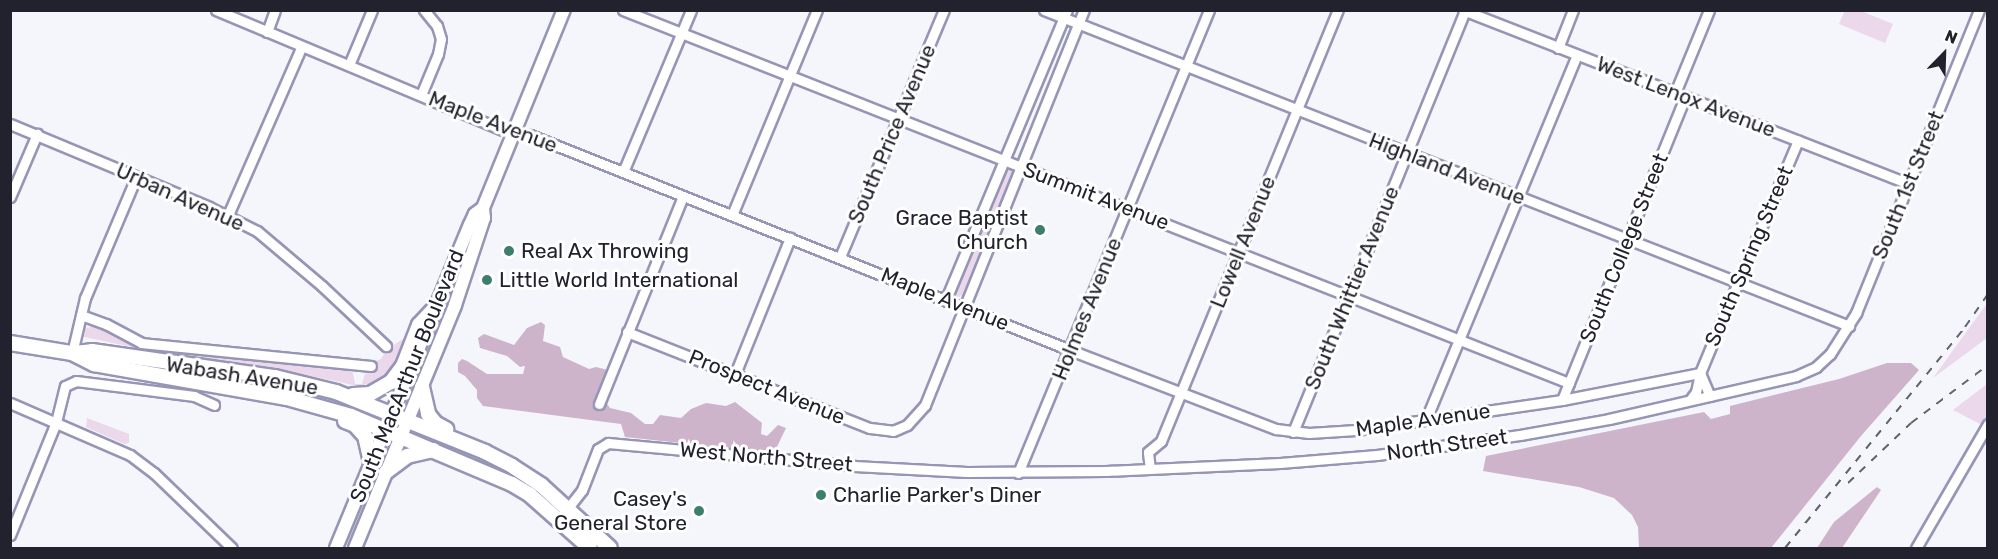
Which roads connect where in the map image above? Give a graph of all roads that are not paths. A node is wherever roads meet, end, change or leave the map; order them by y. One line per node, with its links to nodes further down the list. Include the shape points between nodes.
1 (216, 10): 20 (street, Maple Avenue)
2 (275, 10): 20 (street)
3 (372, 10): 25 (street)
4 (424, 10): 29 (street, via 437,26 441,39)
5 (564, 10): 34 (main road, South MacArthur Boulevard)
6 (623, 10): 21 (street, Summit Avenue)
7 (691, 10): 21 (street)
8 (817, 10): 27 (street)
9 (944, 10): 32 (street, South Price Avenue)
10 (1044, 10): 18 (street, Highland Avenue)
11 (1084, 10): 19 (street)
12 (1209, 10): 26 (street, Holmes Avenue)
13 (1338, 10): 31 (street, Lowell Avenue)
14 (1573, 10): 23 (street)
15 (1709, 10): 28 (street)
16 (1979, 10): 42 (street, South 1st Street)
17 (1464, 11): 23 (street, West Lenox Avenue); 37 (street, South Whittier Avenue)
18 (1065, 14): 19 (street, Highland Avenue); 38 (street)
19 (1078, 24): 26 (street, Highland Avenue); 39 (street)
20 (267, 32): 22 (street, Maple Avenue)
21 (682, 32): 27 (street, Summit Avenue); 40 (street)
22 (302, 46): 25 (street, Maple Avenue); 48 (street)
23 (1558, 48): 24 (street, West Lenox Avenue)
24 (1577, 55): 28 (street, West Lenox Avenue); 44 (street)
25 (349, 65): 29 (street, Maple Avenue)
26 (1186, 66): 31 (street, Highland Avenue); 47 (street, Holmes Avenue)
27 (790, 75): 32 (street, Summit Avenue); 49 (street)
28 (1675, 93): 30 (street, West Lenox Avenue)
29 (421, 95): 34 (street, Maple Avenue)
30 (1685, 97): 36 (street, West Lenox Avenue); 51 (street, South College Street)
31 (1296, 110): 37 (street, Highland Avenue); 52 (street, Lowell Avenue)
32 (900, 118): 38 (street, Summit Avenue); 53 (street, South Price Avenue)
33 (10, 124): 35 (street, Urban Avenue)
34 (513, 134): 40 (street, Maple Avenue, via 530,135); 46 (main road, South MacArthur Boulevard)
35 (37, 135): 41 (street, Urban Avenue); 45 (street)
36 (1798, 140): 42 (street, West Lenox Avenue); 54 (street, South Spring Street)
37 (1408, 154): 44 (street, Highland Avenue); 55 (street, South Whittier Avenue)
38 (1005, 160): 39 (street, Summit Avenue); 56 (street)
39 (1021, 166): 47 (street, Summit Avenue); 58 (street)
40 (623, 172): 43 (street, Maple Avenue)
41 (136, 177): 48 (street, Urban Avenue); 59 (street)
42 (1909, 184): 60 (street, South 1st Street)
43 (683, 196): 49 (street, Maple Avenue); 61 (street)
44 (1518, 196): 51 (street, Highland Avenue); 62 (street)
45 (10, 197)
46 (483, 208): 57 (main road, South MacArthur Boulevard, via 474,214); 71 (main road, South MacArthur Boulevard, via 484,218 455,305)
47 (1128, 208): 52 (street, Summit Avenue); 65 (street, Holmes Avenue)
48 (228, 215): 64 (street, Urban Avenue, via 273,244)
49 (732, 215): 50 (street, Maple Avenue)
50 (790, 238): 53 (street, Maple Avenue); 69 (street)
51 (1627, 239): 54 (street, Highland Avenue); 70 (street, South College Street)
52 (1239, 252): 55 (street, Summit Avenue); 73 (street, Lowell Avenue)
53 (840, 257): 56 (street, Maple Avenue)
54 (1738, 282): 60 (street, Highland Avenue); 68 (street, South Spring Street)
55 (1349, 296): 62 (street, Summit Avenue); 87 (street, South Whittier Avenue)
56 (946, 299): 58 (street, Maple Avenue)
57 (436, 307): 72 (main road, via 419,325 403,366 391,382 370,394); 81 (main road, South MacArthur Boulevard)
58 (964, 307): 65 (street, Maple Avenue); 69 (street, Prospect Avenue, via 925,405 907,425 893,431 870,428)
59 (81, 315): 66 (street); 67 (street, via 141,343)
60 (1849, 326): 75 (street, North Street, via 1830,354 1806,372)
61 (627, 332): 69 (street, Prospect Avenue); 79 (street)
62 (1459, 339): 70 (street, Summit Avenue); 83 (street)
63 (10, 343): 66 (main road, Wabash Avenue)
64 (386, 346)
65 (1070, 350): 73 (street, Maple Avenue); 94 (street, Holmes Avenue)
66 (72, 353): 72 (main road, Wabash Avenue, via 92,351 275,377); 74 (main road, Wabash Avenue, via 94,364)
67 (371, 366)
68 (1700, 373): 75 (street, South Spring Street); 76 (street, Maple Avenue); 77 (street, South Spring Street)
69 (735, 374)
70 (1569, 383): 76 (street, South College Street)
71 (422, 387): 82 (main road, South MacArthur Boulevard); 90 (main road, via 426,409 435,423 478,443)
72 (336, 392): 81 (main road, Wabash Avenue)
73 (1180, 393): 87 (street, Maple Avenue); 92 (street, Lowell Avenue, via 1161,441 1148,452)
74 (268, 394): 86 (main road, Wabash Avenue, via 328,409); 91 (main road, via 280,403 356,425 365,436)
75 (1710, 396): 77 (street, North Street)
76 (1562, 400): 83 (street, Maple Avenue)
77 (1690, 400): 92 (street, North Street, via 1554,429 1392,453)
78 (10, 403): 84 (street)
79 (599, 404)
80 (214, 405): 84 (street, via 194,396 76,381 65,386)
81 (392, 413): 82 (main road, Wabash Avenue); 86 (main road, South MacArthur Boulevard)
82 (408, 420): 88 (main road, South MacArthur Boulevard); 90 (main road, Wabash Avenue)
83 (1429, 420): 87 (street, Maple Avenue, via 1356,430)
84 (56, 422): 96 (street); 97 (street, via 115,447 143,464)
85 (1988, 424): 102 (street)
86 (385, 430): 88 (main road, Wabash Avenue); 91 (main road, South MacArthur Boulevard)
87 (1293, 432)
88 (401, 437): 89 (main road, Wabash Avenue); 93 (main road, South MacArthur Boulevard)
89 (433, 450): 93 (main road, via 407,456); 95 (main road, Wabash Avenue, via 512,484)
90 (485, 452): 95 (main road, via 525,475)
91 (372, 462): 98 (main road, South MacArthur Boulevard)
92 (1150, 470): 94 (street, North Street)
93 (386, 472): 99 (main road, South MacArthur Boulevard)
94 (1018, 473): 95 (street, West North Street, via 864,466 608,443 598,449 582,490)
95 (563, 514): 100 (main road); 101 (main road)
96 (10, 535)
97 (232, 549)
98 (336, 549)
99 (355, 549)
100 (590, 549)
101 (610, 549)
102 (1916, 549)

